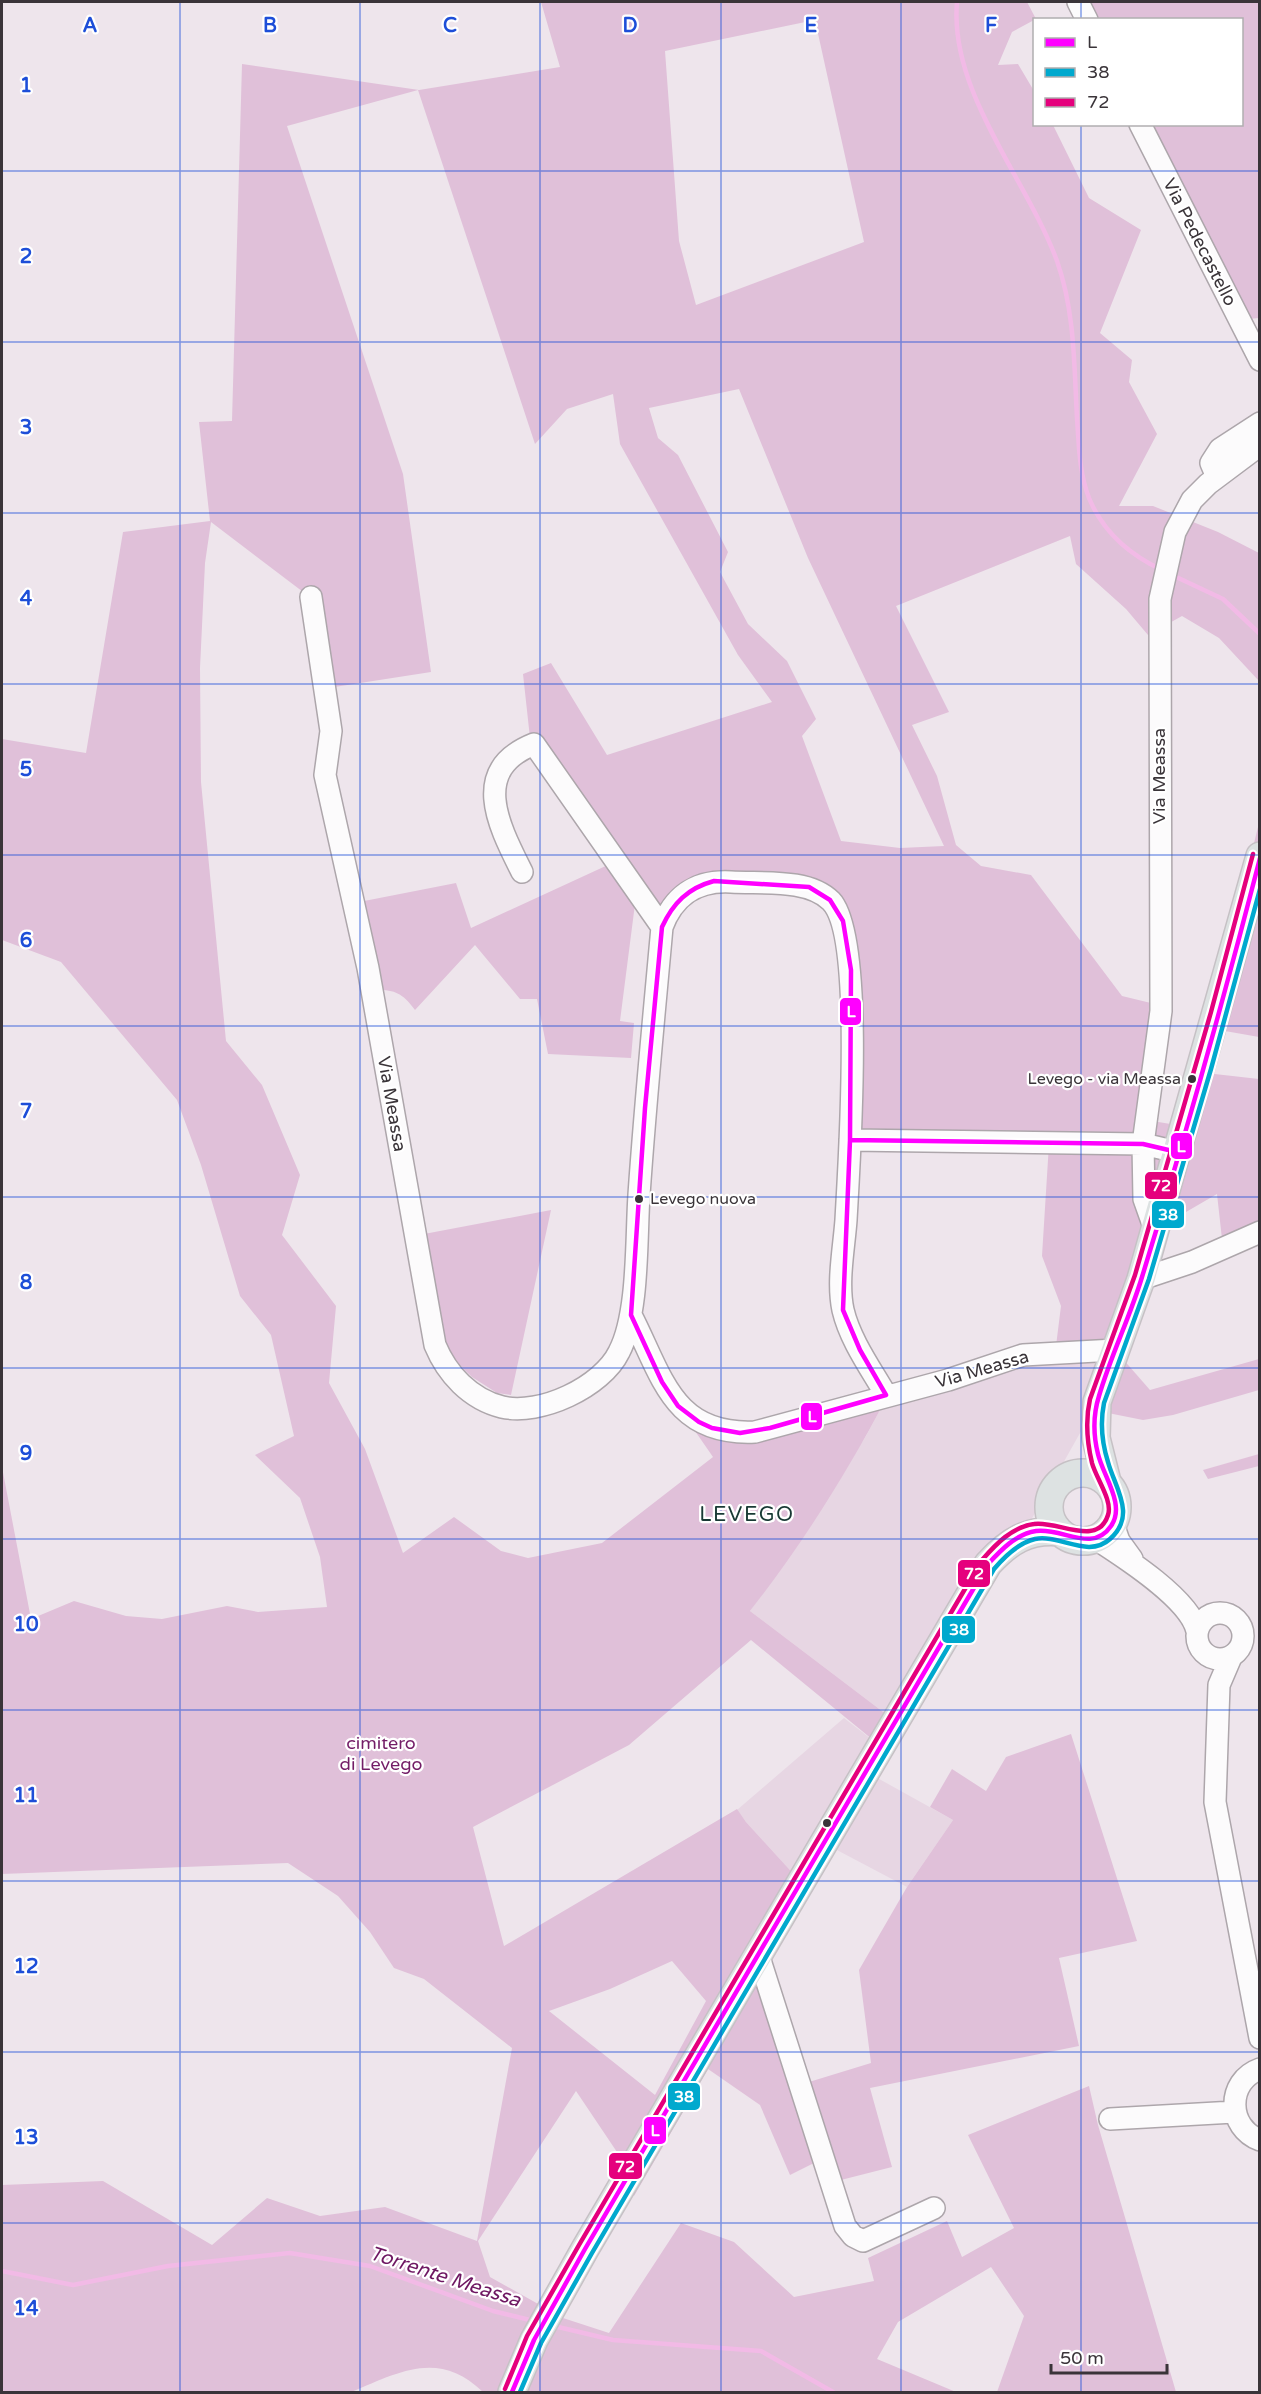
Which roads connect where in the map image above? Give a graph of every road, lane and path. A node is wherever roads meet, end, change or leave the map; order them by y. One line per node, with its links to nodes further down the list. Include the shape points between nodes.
1 (1078, 2): 2 (street)
2 (1086, 18)
3 (1141, 126): 4 (street, Via Pedecastello)
4 (1260, 360)
5 (1260, 423): 7 (street, via 1216,453 1211,463)
6 (1260, 445): 7 (street, Via Meassa)
7 (1217, 477): 13 (street, Via Meassa, via 1192,500 1179,522 1160,599 1161,1011)
8 (311, 597): 18 (street, Via Meassa, via 332,731 325,775 368,968 435,1345 441,1360 461,1384 487,1402 533,1408 565,1398 610,1365 626,1336)
9 (1260, 856): 14 (main road)
10 (522, 872): 11 (street, via 499,825 495,794 500,771 515,752 534,744)
11 (662, 927): 12 (street, Via Meassa, via 667,914 684,894 714,881 809,887 836,907 843,921 851,970); 18 (street, Via Meassa)
12 (850, 1140): 13 (street); 20 (street, Via Meassa, via 843,1310)
13 (1143, 1144): 14 (street); 15 (street, Via Meassa, via 1144,1199)
14 (1177, 1152): 15 (main road)
15 (1155, 1230): 17 (main road)
16 (1260, 1232): 17 (street)
17 (1141, 1279): 19 (main road)
18 (631, 1315): 20 (street, Via Meassa, via 669,1394 689,1416 712,1428 755,1432)
19 (1115, 1350): 20 (street, Via Meassa, via 1023,1355); 21 (main road, via 1097,1402)
20 (886, 1395)
21 (1095, 1438): 22 (main road, via 1092,1458); 23 (main road)
22 (1081, 1473): 23 (main road); 24 (main road, via 1056,1487)
23 (1107, 1482): 25 (main road, via 1117,1502)
24 (1049, 1506): 26 (main road); 27 (main road)
25 (1105, 1531): 26 (main road, via 1077,1541); 28 (street, via 1135,1565)
26 (1060, 1532): 27 (main road, via 1036,1531)
27 (1022, 1536): 30 (main road, via 988,1564)
28 (1204, 1623): 29 (street, via 1197,1639 1203,1652 1216,1659); 29 (street, via 1228,1614 1240,1625 1243,1639)
29 (1231, 1657): 31 (street, via 1219,1685 1215,1802)
30 (758, 1954): 36 (street, via 845,2226 863,2241); 37 (main road, via 551,2308)
31 (1260, 2038)
32 (1260, 2069): 33 (street, via 1244,2078 1237,2088)
33 (1234, 2112): 34 (street); 35 (street, via 1246,2133)
34 (1110, 2119)
35 (1260, 2140)
36 (934, 2208)
37 (512, 2392)

